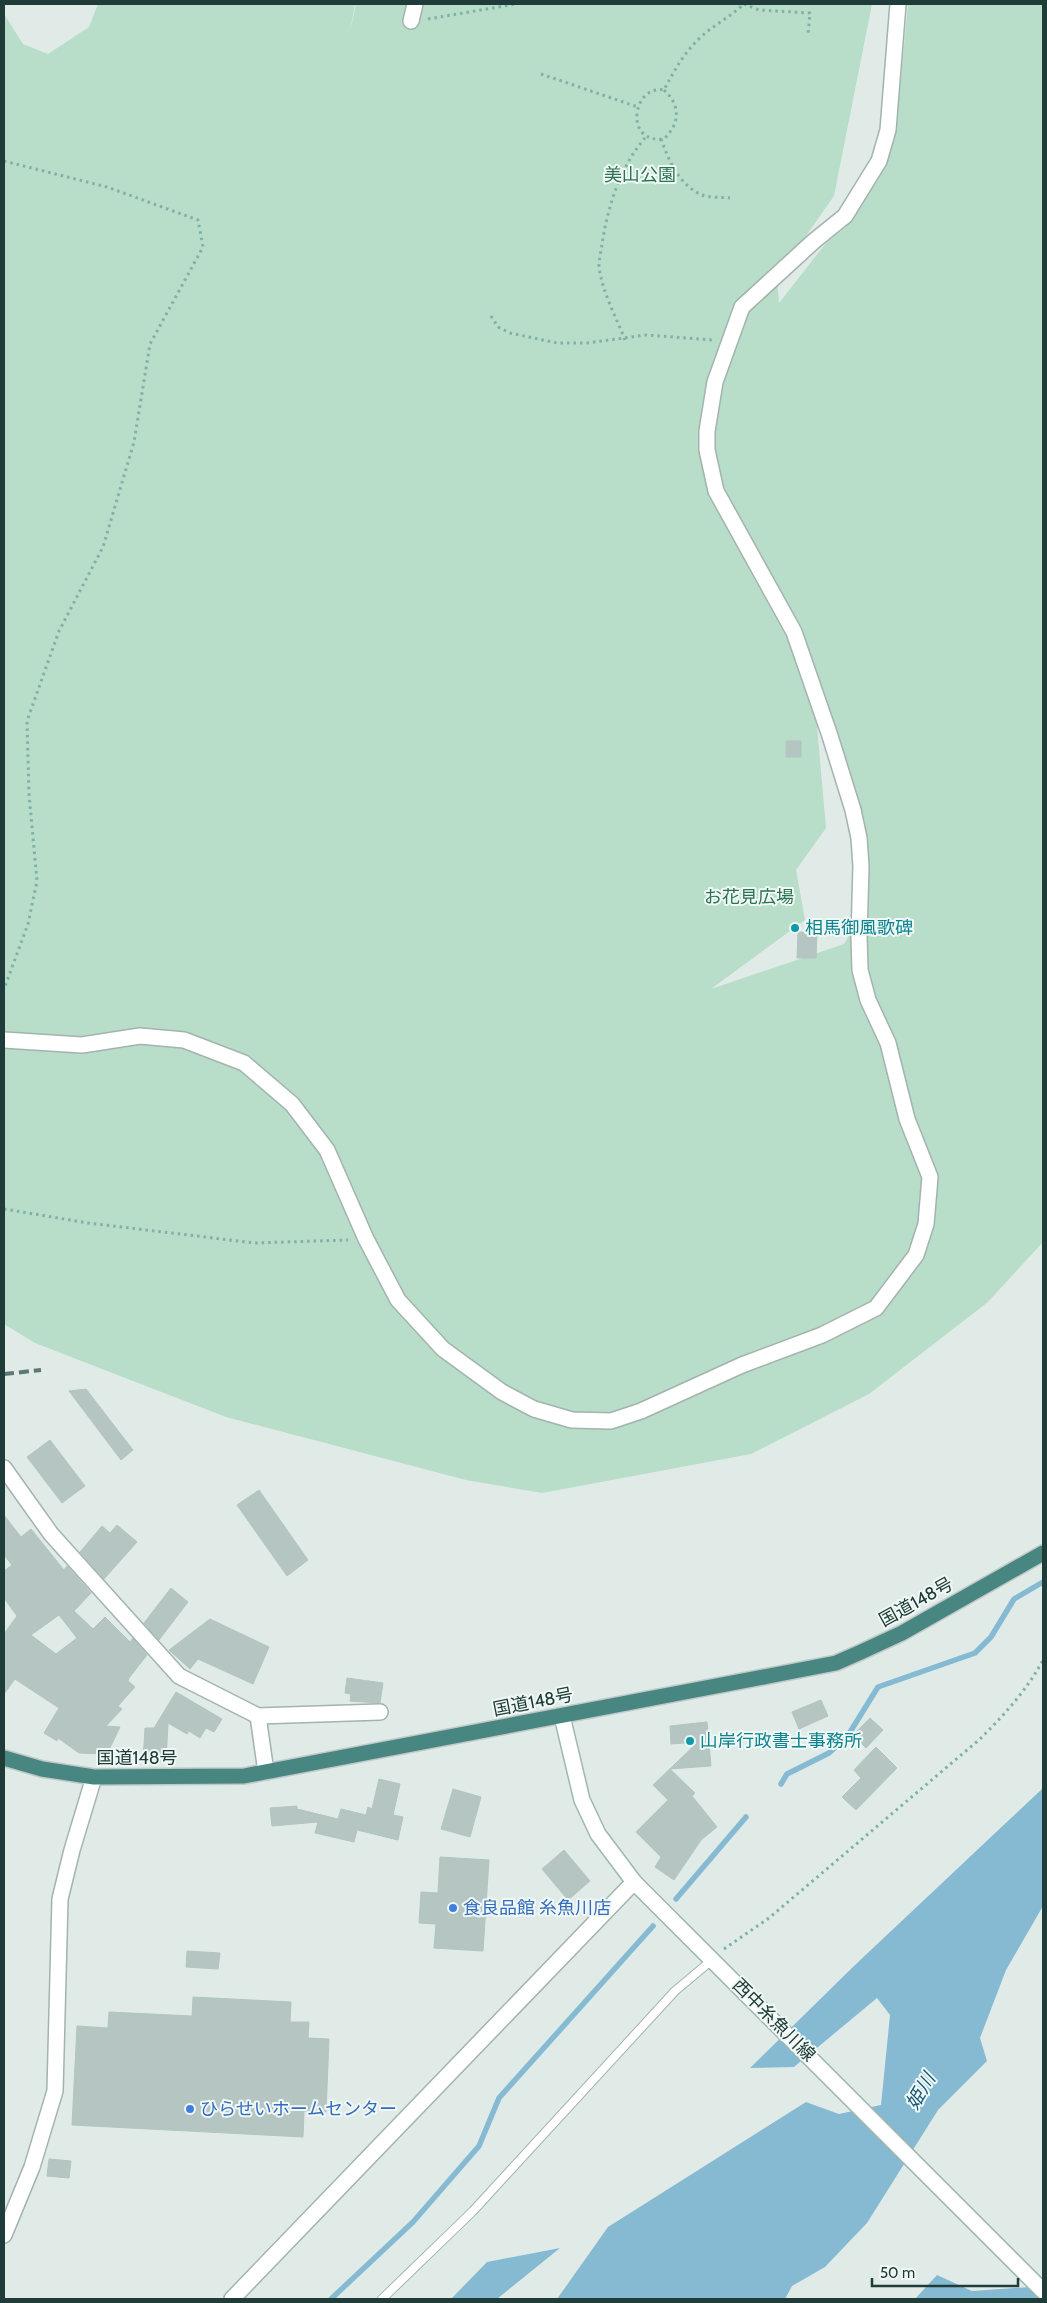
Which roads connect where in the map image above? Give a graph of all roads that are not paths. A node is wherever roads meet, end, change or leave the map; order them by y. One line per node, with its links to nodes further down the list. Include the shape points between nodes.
1 (415, 4): 3 (street)
2 (898, 4): 4 (street, via 888,130 879,161 845,216 742,307 715,382 708,416 707,450 716,491 794,632 853,810 861,866 860,970 868,1000 888,1043 907,1119 930,1177 926,1224 916,1255 876,1308 822,1335 610,1421 572,1420 534,1409 502,1392 443,1349 398,1300 366,1239 327,1150 292,1104 244,1063 184,1040 140,1036 82,1045)
3 (411, 21)
4 (4, 1040)
5 (4, 1468): 8 (street, via 51,1534 179,1676)
6 (1043, 1553): 9 (highway, 国道148号, via 902,1632 836,1663)
7 (380, 1712): 8 (street)
8 (258, 1716): 11 (street)
9 (562, 1716): 11 (highway, 国道148号); 13 (street, 西中糸魚川線, via 582,1800 598,1834)
10 (4, 1758): 12 (highway, 国道148号)
11 (266, 1772): 12 (highway, 国道148号, via 244,1776)
12 (94, 1778): 15 (street, via 60,1899 56,2091 32,2167)
13 (634, 1882): 14 (street, 西中糸魚川線); 17 (street)
14 (716, 1963): 16 (street, 西中糸魚川線); 18 (lane, via 675,1991 474,2211)
15 (4, 2235)
16 (1043, 2290)
17 (232, 2299)
18 (382, 2299)

